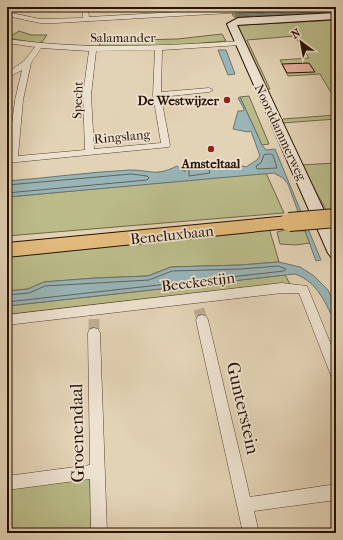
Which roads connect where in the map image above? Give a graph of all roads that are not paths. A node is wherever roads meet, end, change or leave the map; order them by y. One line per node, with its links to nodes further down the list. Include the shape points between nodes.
1 (85, 7): 8 (street)
2 (156, 7): 6 (street)
3 (299, 7): 4 (street)
4 (228, 9): 6 (street); 9 (street, Noorddammerweg)
5 (7, 14): 8 (street, via 40,21)
6 (158, 15): 8 (street)
7 (336, 16): 9 (street)
8 (86, 20)
9 (236, 22): 11 (street, Noorddammerweg, via 232,24)
10 (7, 41): 12 (street, Salamander)
11 (240, 43): 13 (street, Salamander); 23 (street, Noorddammerweg)
12 (39, 46): 14 (street, Salamander); 15 (street)
13 (159, 49): 14 (street, Salamander); 18 (street, Ringslang)
14 (93, 50): 19 (street, Specht, via 87,95)
15 (27, 63): 16 (street); 20 (street)
16 (7, 76)
17 (208, 90): 18 (street)
18 (157, 95): 19 (street, Ringslang, via 166,145)
19 (90, 152): 20 (street, Ringslang)
20 (10, 159)
21 (336, 218): 22 (main road, Beneluxbaan, bridge)
22 (7, 250)
23 (336, 253)
24 (200, 309): 26 (street, Beeckestijn); 27 (street, Beeckestijn, via 282,288 303,289); 31 (street, Gunterstein)
25 (7, 320): 26 (street, Beeckestijn)
26 (94, 321): 28 (street, Groenendaal)
27 (336, 373)
28 (97, 471): 29 (street); 32 (street, Groenendaal)
29 (7, 483)
30 (336, 492): 31 (street)
31 (245, 505): 33 (street, Gunterstein)
32 (99, 533)
33 (251, 533)

